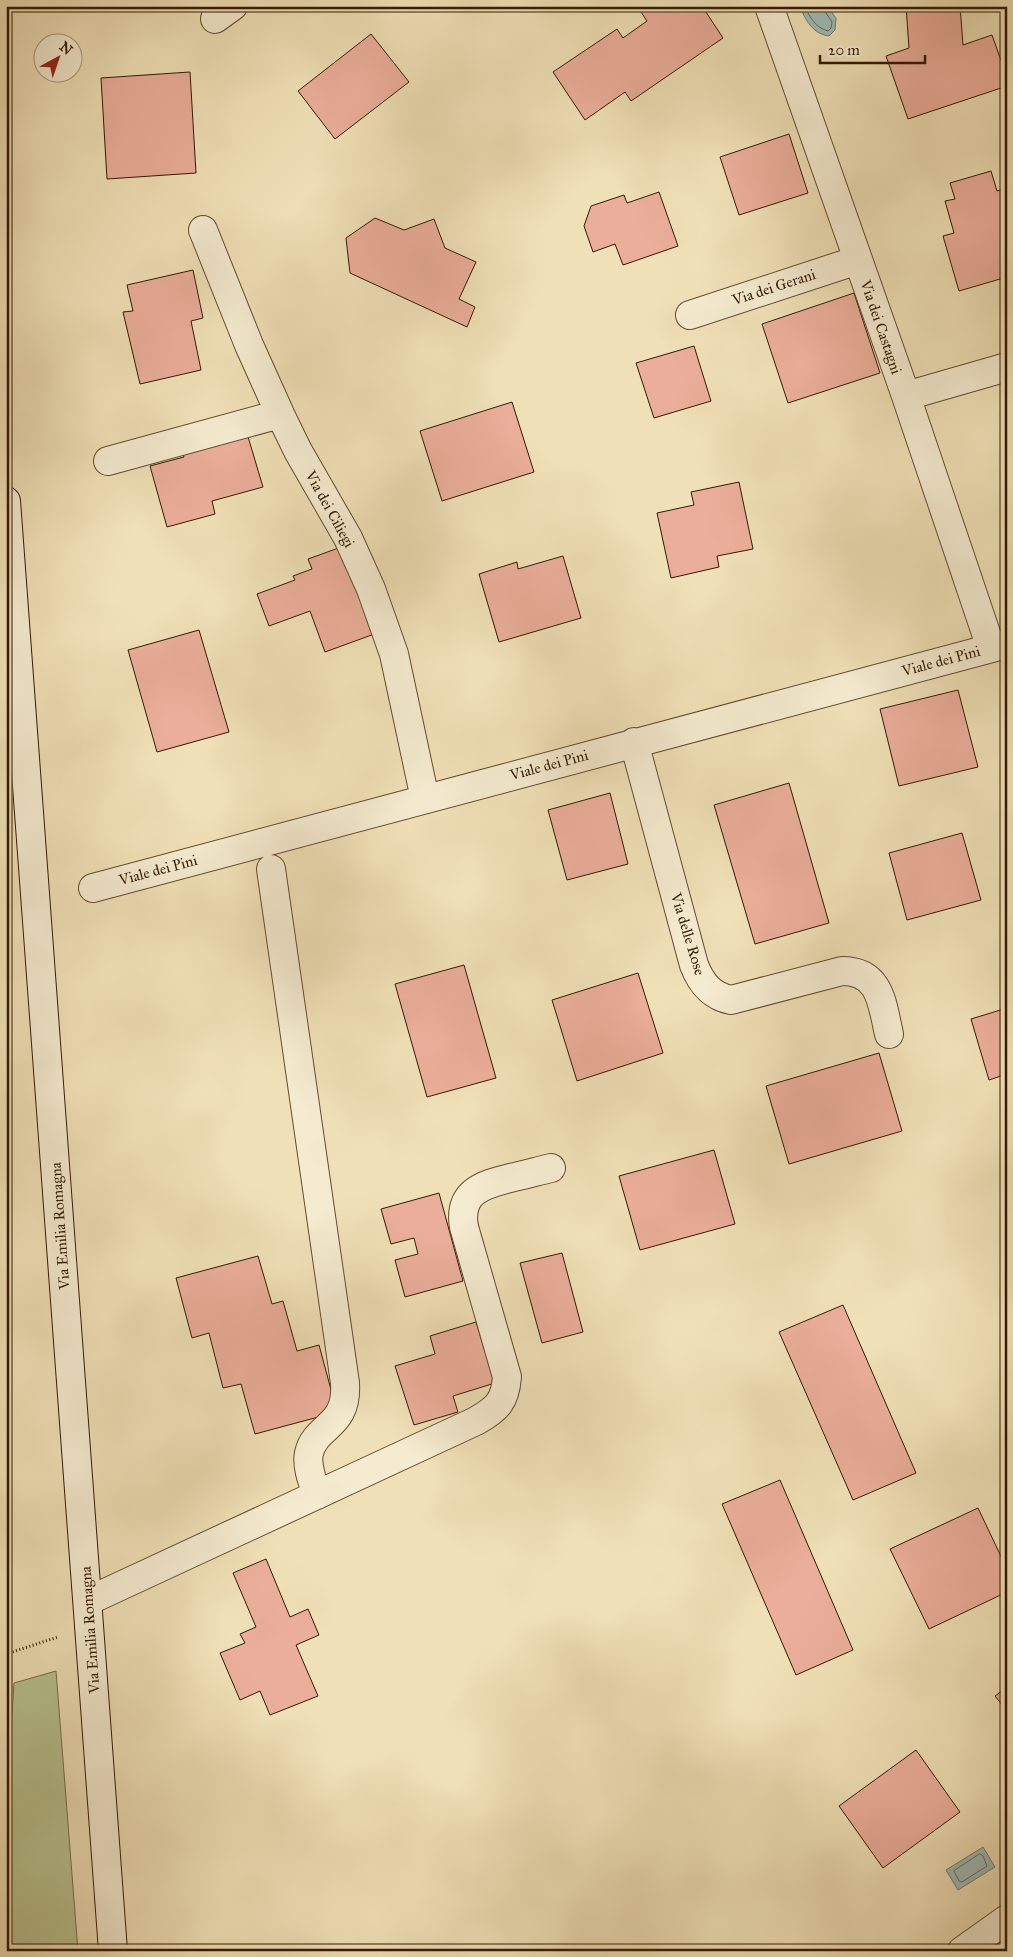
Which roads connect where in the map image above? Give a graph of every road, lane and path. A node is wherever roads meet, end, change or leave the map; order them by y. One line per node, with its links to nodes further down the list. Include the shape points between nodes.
1 (770, 6): 3 (street, Via dei Castagni)
2 (203, 230): 7 (street, Via dei Ciliegi)
3 (858, 260): 4 (street, Via dei Gerani); 6 (street, Via dei Castagni)
4 (690, 314)
5 (1007, 367): 6 (street)
6 (906, 396): 10 (street, Via dei Castagni)
7 (280, 414): 8 (street); 12 (street, Via dei Ciliegi, via 348,538 380,613 396,664)
8 (108, 461)
9 (6, 501): 18 (street, Via Emilia Romagna)
10 (999, 646): 11 (street, Viale dei Pini)
11 (634, 742): 12 (street, Viale dei Pini); 15 (street, Via delle Rose, via 694,964 705,986 722,998 731,1000 842,971 858,973 867,976 878,991)
12 (425, 799): 14 (street, Viale dei Pini)
13 (271, 869): 17 (street, via 345,1383 345,1404 308,1454)
14 (92, 888)
15 (890, 1034)
16 (552, 1168): 17 (street, via 481,1186 468,1197 464,1207 464,1227 507,1377 504,1398 497,1407 476,1421)
17 (317, 1495): 18 (street)
18 (89, 1614): 19 (path); 21 (street, Via Emilia Romagna)
19 (6, 1654)
20 (1007, 1920): 22 (street)
21 (113, 1951)
22 (962, 1951)

